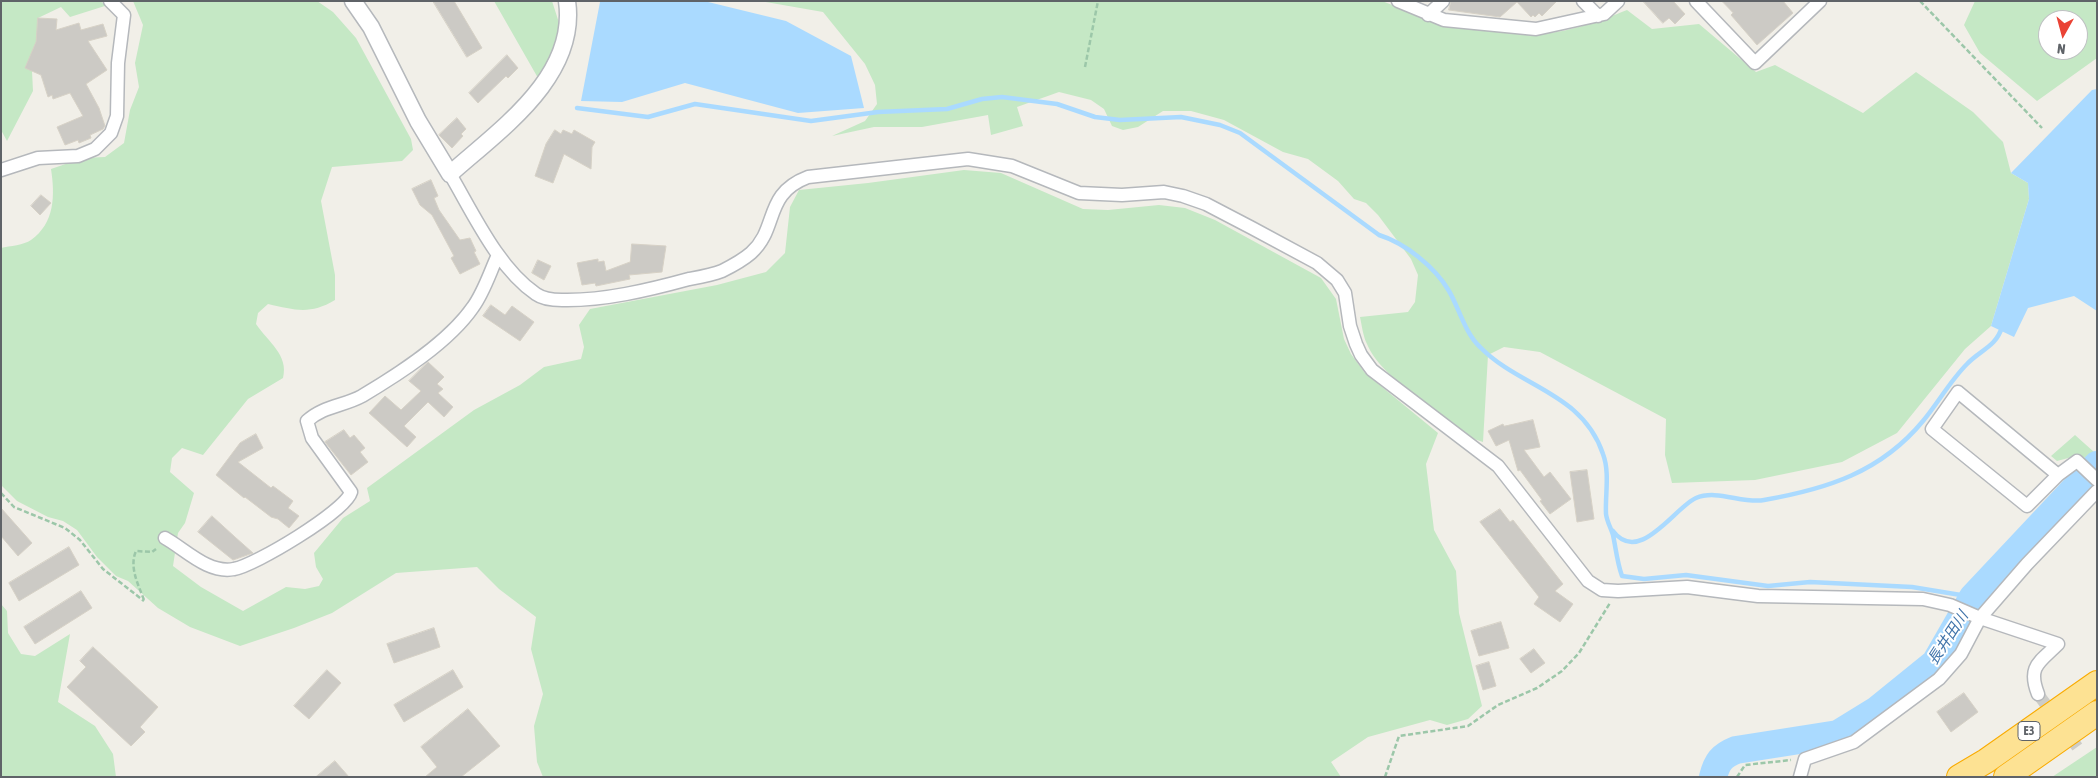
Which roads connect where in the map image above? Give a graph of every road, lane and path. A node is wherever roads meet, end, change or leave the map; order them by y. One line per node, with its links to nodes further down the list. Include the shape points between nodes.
1 (110, 1): 16 (street, via 124,16 118,63 117,116 111,133 95,149 78,156 38,158)
2 (353, 1): 17 (street, via 371,27 418,121)
3 (567, 1): 17 (street, via 561,51 540,90)
4 (1098, 1): 14 (path)
5 (1398, 1): 12 (street)
6 (1443, 1): 12 (street)
7 (1584, 1): 13 (street)
8 (1618, 1): 13 (street)
9 (1696, 1): 11 (street, via 1755,63)
10 (1920, 1): 15 (path)
11 (1813, 4)
12 (1428, 15): 13 (street, via 1444,20 1536,29)
13 (1598, 16)
14 (1085, 67)
15 (2042, 128)
16 (1, 170)
17 (450, 174): 18 (street)
18 (498, 255): 23 (street, via 474,306 438,344 362,396 339,407 325,409 307,421 312,438 350,492 346,502 298,539 234,570 201,562); 24 (street, via 525,284 546,299 594,298 672,284 721,271 753,252 782,194 794,182 808,177 968,159 1012,166 1079,193 1122,195 1164,192 1183,196 1206,204 1317,263 1337,280 1345,293 1356,344 1372,370 1498,466 1588,581 1602,590)
19 (2058, 475): 19 (street, via 1958,392 1932,429 2027,506); 20 (street, via 2077,461)
20 (2097, 480)
21 (2097, 491): 25 (street)
22 (1, 493): 23 (path, via 14,507 66,528 103,569 144,601 135,579 133,559 136,551 152,552)
23 (165, 538)
24 (1618, 592): 25 (street, via 1687,588 1758,596 1923,599 1950,604); 30 (path, via 1579,652 1562,671 1537,688 1498,705 1468,726 1399,736)
25 (1980, 618): 27 (street, via 2058,644 2036,665 2032,679); 29 (street, via 1961,654 1939,679 1854,742)
26 (2097, 683): 33 (highway, E3)
27 (2038, 694)
28 (2097, 713): 34 (highway, E3)
29 (1805, 759): 31 (path, via 1745,765); 32 (street)
30 (1385, 777)
31 (1737, 777)
32 (1800, 777)
33 (1959, 777)
34 (2006, 777)

